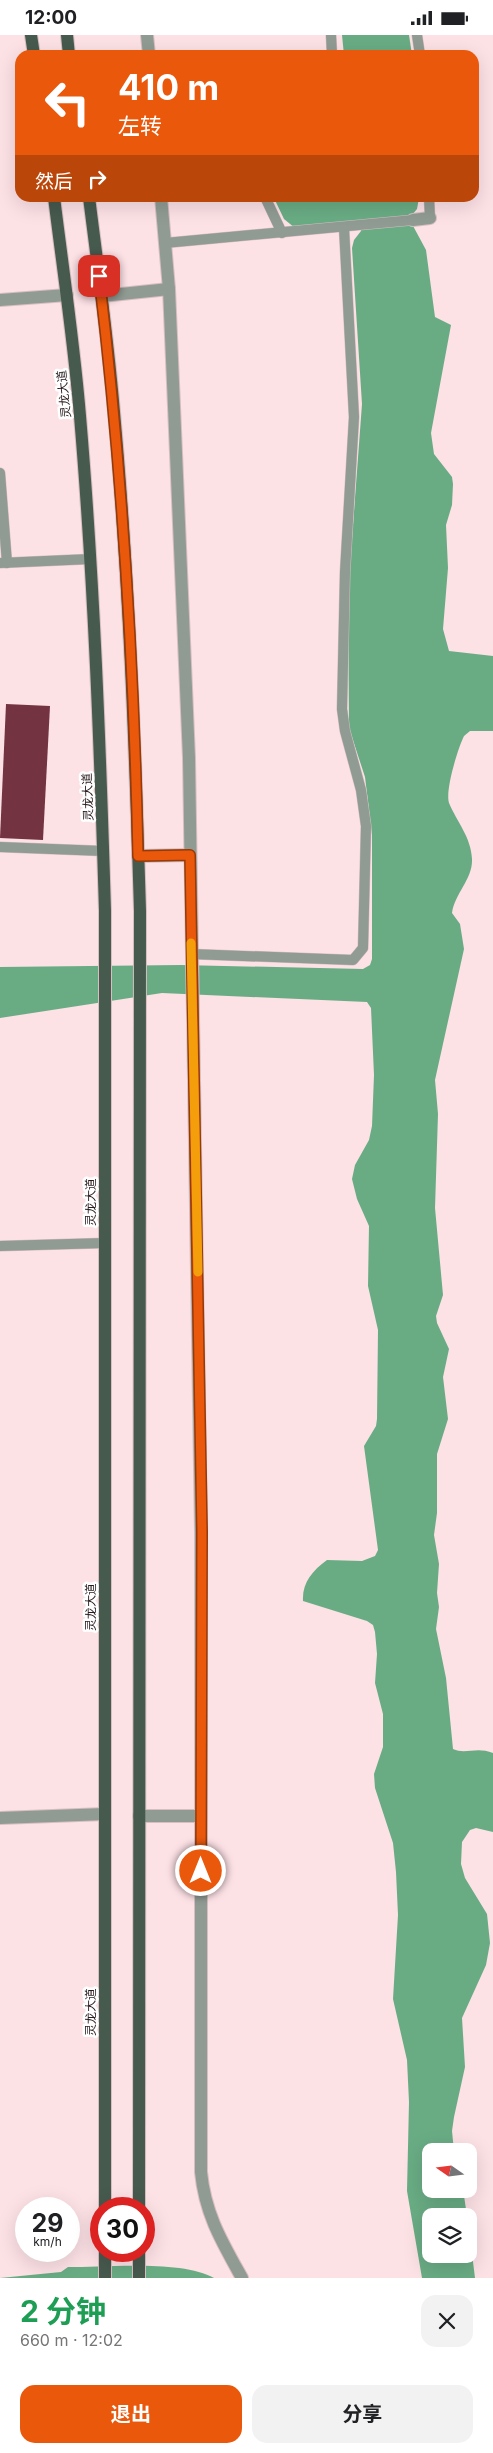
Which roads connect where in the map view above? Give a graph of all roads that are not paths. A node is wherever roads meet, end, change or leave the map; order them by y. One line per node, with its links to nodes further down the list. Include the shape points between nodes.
1 (32, 35): 6 (main road)
2 (66, 35): 7 (main road)
3 (147, 35): 8 (street)
4 (331, 35): 9 (lane)
5 (417, 35): 10 (lane)
6 (34, 50)
7 (68, 50)
8 (148, 50)
9 (332, 50)
10 (419, 50)
11 (55, 202): 22 (main road, 灵龙大道)
12 (90, 202): 23 (main road)
13 (162, 202): 20 (street)
14 (266, 202): 19 (lane)
15 (429, 202): 16 (lane)
16 (430, 218): 17 (street)
17 (413, 220): 18 (lane)
18 (344, 228): 19 (lane); 32 (lane, via 354,417 345,572 342,709 366,826 364,941 360,953 353,960)
19 (282, 233): 20 (lane)
20 (165, 243): 21 (street)
21 (169, 289): 23 (street); 30 (street)
22 (67, 295): 24 (street); 26 (main road, 灵龙大道, via 80,413)
23 (102, 296): 31 (main road, via 125,553)
24 (0, 300)
25 (0, 473): 27 (lane)
26 (90, 559): 27 (lane); 29 (main road, 灵龙大道)
27 (3, 563)
28 (0, 847): 29 (lane)
29 (103, 851): 33 (main road, 灵龙大道)
30 (190, 855): 31 (street); 32 (street)
31 (138, 856): 36 (main road)
32 (191, 957): 37 (street, via 202,1532)
33 (105, 1243): 34 (lane); 35 (main road, 灵龙大道)
34 (0, 1246)
35 (105, 1814): 38 (street); 39 (main road, 灵龙大道)
36 (139, 1816): 37 (street); 40 (main road)
37 (201, 1816): 45 (street, via 200,2172 211,2222)
38 (0, 1818)
39 (105, 2197)
40 (139, 2197)
41 (105, 2262): 43 (main road)
42 (139, 2262): 44 (main road)
43 (105, 2278)
44 (139, 2278)
45 (242, 2278)

